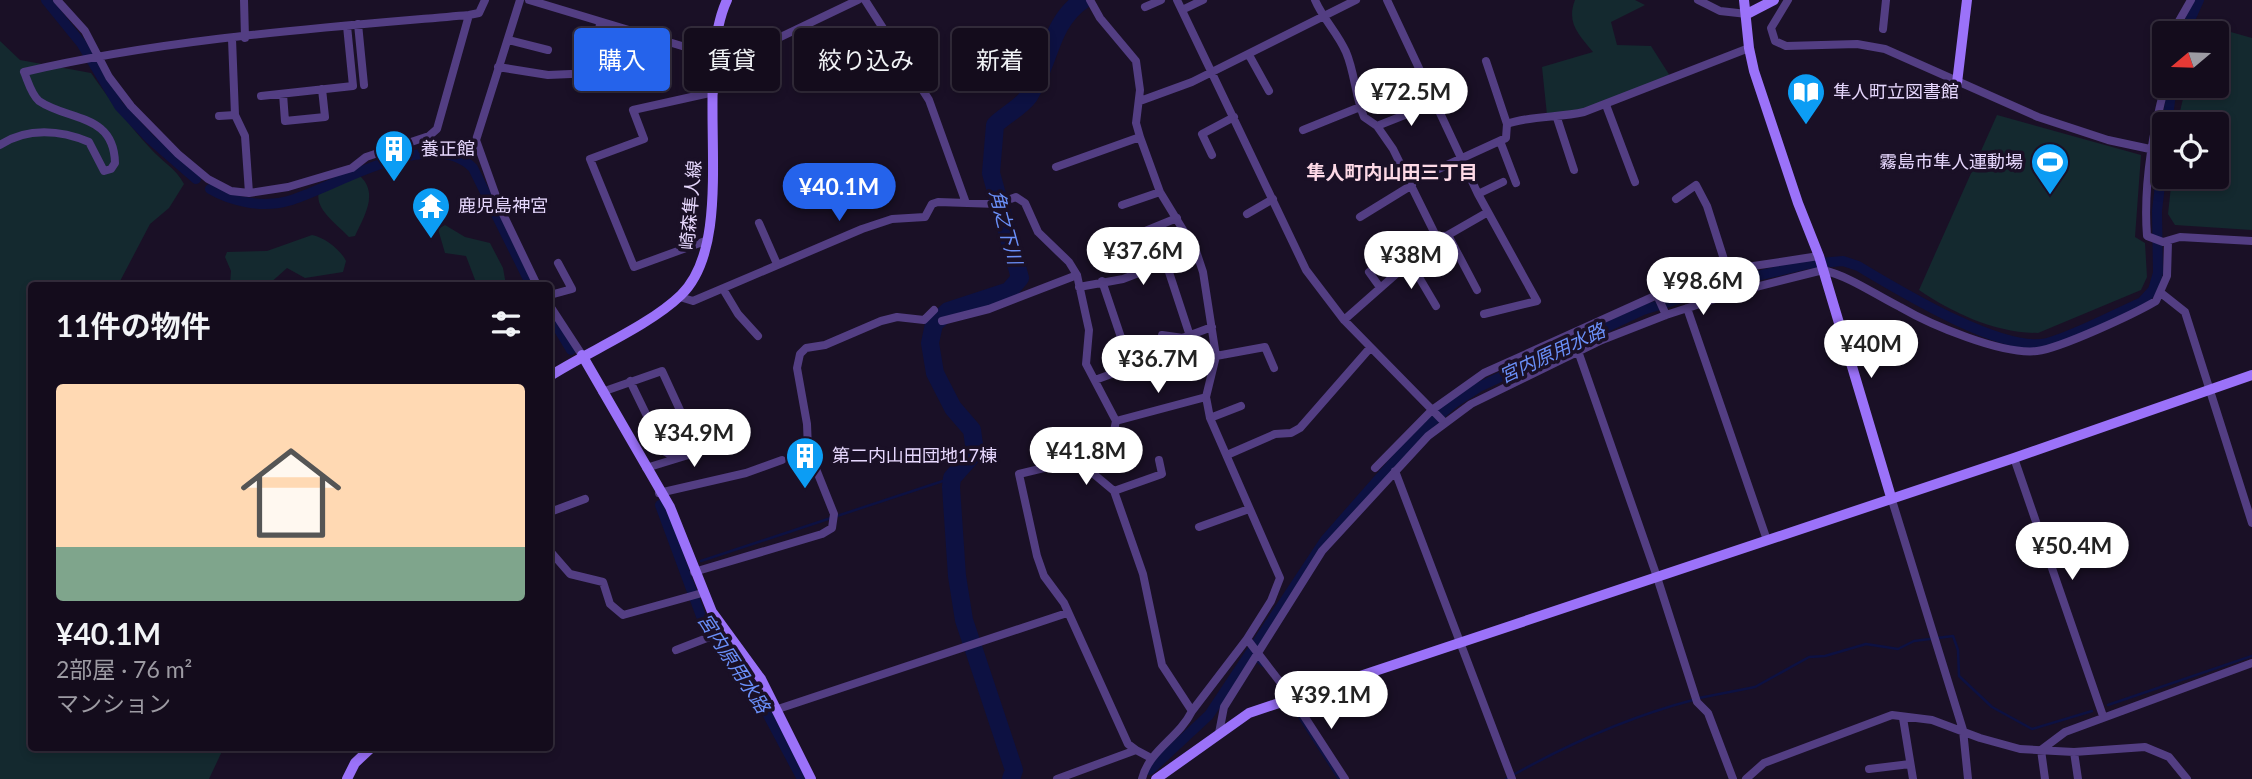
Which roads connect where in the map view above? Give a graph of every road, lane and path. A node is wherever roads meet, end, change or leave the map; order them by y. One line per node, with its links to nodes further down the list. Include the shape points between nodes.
1 (57, 0): 43 (street, via 85,32)
2 (244, 0): 36 (street)
3 (485, 0): 26 (street, via 480,13)
4 (520, 0): 38 (street)
5 (529, 0): 29 (street)
6 (727, 0): 33 (street, 崎森隼人線)
7 (858, 0): 37 (street)
8 (865, 0): 84 (street, via 929,100)
9 (1090, 0): 56 (street, via 1136,61)
10 (1161, 0): 23 (street)
11 (1177, 0): 24 (street)
12 (1203, 0): 24 (street)
13 (1315, 0): 27 (street)
14 (1356, 0): 27 (street)
15 (1387, 0): 57 (street)
16 (1698, 0): 25 (street, via 1720,11)
17 (1744, 0): 25 (street)
18 (1774, 0): 25 (street)
19 (1788, 0): 48 (street, via 1771,28 1775,41 1786,46 1857,44 1885,49)
20 (1886, 0): 34 (street)
21 (1966, 0): 48 (street)
22 (2191, 0): 28 (street)
23 (1145, 7)
24 (1182, 10): 46 (street)
25 (1746, 14): 40 (street)
26 (469, 15): 30 (street); 80 (street, via 437,129 429,136 366,157 352,168)
27 (1322, 18): 42 (street); 59 (street, via 1333,25 1346,52)
28 (2179, 21)
29 (600, 23): 32 (street); 39 (street)
30 (358, 24): 31 (street); 49 (street)
31 (346, 26): 36 (street); 50 (street, via 353,86)
32 (599, 28)
33 (720, 28)
34 (1883, 29)
35 (233, 38): 36 (street); 43 (street); 60 (street)
36 (245, 38)
37 (780, 38)
38 (508, 40): 41 (street); 45 (street)
39 (684, 46)
40 (1749, 48): 58 (street); 98 (street)
41 (548, 50)
42 (1249, 55): 46 (street); 51 (street)
43 (97, 56): 69 (street, via 24,72 40,101 100,128 115,153 111,169 104,171 89,142 72,134 38,133); 80 (street, via 120,93 168,144 215,183)
44 (1486, 61): 64 (street)
45 (498, 67): 47 (street); 108 (street, via 477,144 501,210)
46 (1211, 72): 56 (street); 62 (street)
47 (570, 74)
48 (1957, 83): 70 (street, via 2038,117)
49 (364, 85)
50 (322, 89): 53 (street); 53 (street, via 325,117 285,121)
51 (1269, 91)
52 (713, 92): 94 (street, 崎森隼人線); 94 (street, via 633,110 644,139 590,159 634,267)
53 (283, 94): 54 (street)
54 (261, 96)
55 (2162, 98): 70 (street)
56 (1140, 101): 67 (street, via 1136,123)
57 (1435, 103): 65 (street); 72 (street)
58 (1605, 105): 63 (street); 76 (street)
59 (1360, 107): 65 (street, via 1364,117); 66 (street)
60 (235, 115): 61 (street); 80 (street, via 245,136)
61 (219, 116)
62 (1234, 117): 71 (street, via 1202,134); 82 (street)
63 (1557, 118): 64 (street, via 1524,118); 74 (street)
64 (1507, 124): 68 (street, via 1506,138)
65 (1377, 126): 77 (street)
66 (1303, 130)
67 (1140, 137): 73 (street); 79 (street)
68 (1500, 141): 72 (street); 78 (street)
69 (0, 145)
70 (2150, 149): 96 (street, via 2147,236)
71 (1212, 155)
72 (1461, 157): 77 (street); 81 (street)
73 (1056, 167)
74 (1574, 170)
75 (1503, 182): 81 (street)
76 (1635, 182)
77 (1411, 183): 88 (street); 93 (street)
78 (1516, 183)
79 (1160, 192): 85 (street); 89 (street)
80 (249, 193)
81 (1478, 194): 86 (street)
82 (1273, 199): 87 (street); 123 (street, via 1306,270)
83 (1676, 199): 105 (street, via 1696,186)
84 (966, 203): 102 (street, via 938,202 925,217 892,219); 106 (street, via 1016,197 1025,203 1038,232)
85 (1122, 205)
86 (1488, 212): 91 (street); 121 (street, via 1537,301)
87 (1247, 214)
88 (1360, 217)
89 (1177, 218): 92 (street); 97 (street)
90 (759, 223): 102 (street)
91 (1448, 235): 93 (street); 112 (street)
92 (1133, 236)
93 (1437, 238): 99 (street)
94 (708, 240): 116 (street, 崎森隼人線, via 700,270)
95 (2252, 241): 96 (street, via 2180,237)
96 (2168, 242): 113 (street, via 2167,276)
97 (1196, 251): 101 (street); 125 (street)
98 (1819, 256): 103 (street); 105 (street)
99 (1410, 262): 109 (street); 117 (street)
100 (558, 263): 114 (street, via 572,289)
101 (1166, 263): 107 (street, via 1124,279); 128 (street)
102 (777, 264): 111 (street)
103 (1823, 270): 113 (street, via 1966,337 2027,351 2059,346 2144,308); 118 (street); 162 (street)
104 (1369, 272): 109 (street)
105 (1728, 272): 115 (street)
106 (1077, 275): 110 (street); 124 (street, via 989,309)
107 (1102, 281): 110 (street); 135 (street)
108 (536, 282)
109 (1379, 286): 123 (street)
110 (1079, 287): 139 (street, via 1089,330 1086,364)
111 (723, 289): 116 (street, via 693,301); 127 (street)
112 (1477, 290)
113 (2161, 293): 141 (street, via 2185,312)
114 (553, 294)
115 (1657, 296): 122 (street); 145 (street, via 1484,373)
116 (680, 297): 132 (street, 崎森隼人線)
117 (1436, 306)
118 (1686, 308): 122 (street); 168 (street)
119 (934, 310): 170 (street, via 924,320 897,317 881,321 800,354 797,368 808,449 833,518 832,528)
120 (553, 311): 132 (street)
121 (1484, 314)
122 (1666, 315): 130 (street)
123 (1344, 320): 129 (street)
124 (942, 321)
125 (1212, 327): 128 (street); 133 (street)
126 (1162, 335): 128 (street)
127 (758, 336)
128 (1187, 337): 131 (street, via 1177,340)
129 (1370, 348): 145 (street); 152 (street, via 1300,428)
130 (1578, 351): 148 (street, via 1503,386); 171 (street)
131 (1181, 352)
132 (582, 355): 137 (street, 崎森隼人線); 142 (street)
133 (1216, 356): 136 (street, via 1265,347); 143 (street)
134 (1147, 361): 135 (street)
135 (1131, 366): 139 (street)
136 (1274, 368)
137 (553, 374)
138 (2252, 374): 141 (street)
139 (1095, 380): 147 (street)
140 (630, 381): 142 (street); 151 (street, via 664,452); 151 (street, via 662,371)
141 (2209, 388): 153 (street); 166 (street)
142 (603, 392): 157 (street)
143 (1206, 397): 146 (street); 147 (street)
144 (1241, 407): 146 (street)
145 (1432, 410): 148 (street); 158 (street)
146 (1210, 418): 152 (street)
147 (1116, 421): 155 (street, via 1111,445)
148 (1445, 423): 159 (street)
149 (722, 435): 151 (street)
150 (734, 442): 157 (street)
151 (696, 445)
152 (1227, 455): 164 (street)
153 (2014, 458): 162 (street); 183 (street)
154 (782, 460): 161 (street)
155 (1077, 460): 160 (street); 173 (street, via 1019,474 1037,556)
156 (1159, 460): 160 (street, via 1162,474)
157 (646, 468): 161 (street)
158 (1376, 468)
159 (1395, 471): 176 (street); 178 (street, via 1322,551)
160 (1114, 491): 182 (street, via 1143,574 1162,665)
161 (659, 493): 170 (street, via 670,507)
162 (1891, 497): 168 (street); 185 (street)
163 (585, 499): 165 (street)
164 (1249, 509): 167 (street); 175 (street, via 1280,578)
165 (553, 511)
166 (2252, 523)
167 (1199, 527)
168 (1767, 540): 171 (street)
169 (553, 554): 172 (street, via 570,573 603,582 610,604 623,615)
170 (694, 572): 172 (street)
171 (1656, 575): 176 (street); 201 (street, via 1693,692 1708,713)
172 (696, 595): 174 (street)
173 (1067, 613): 181 (street); 187 (street, via 1128,744)
174 (723, 633): 177 (street); 181 (street)
175 (1247, 639): 178 (street); 182 (street)
176 (1458, 643): 180 (street); 194 (street)
177 (676, 650)
178 (1257, 651): 180 (street); 186 (street, via 1224,707)
179 (2252, 663): 183 (street)
180 (1293, 699): 186 (street, via 1249,713); 200 (street)
181 (778, 709): 197 (street)
182 (1192, 711): 191 (street, via 1184,727)
183 (2103, 716): 188 (street, via 2065,732)
184 (1903, 718): 185 (street, via 1932,720); 192 (street); 202 (street, via 1892,715 1764,763)
185 (1963, 730): 188 (street, via 1996,744); 204 (street)
186 (1219, 733): 195 (street)
187 (1136, 750): 191 (street); 198 (street)
188 (2041, 750): 190 (street); 205 (street)
189 (368, 751): 196 (street)
190 (2074, 752): 206 (street); 207 (street, via 2145,747 2169,757)
191 (1151, 758): 199 (street)
192 (1910, 764): 193 (street); 203 (street)
193 (1869, 769)
194 (1511, 775)
195 (1160, 778)
196 (347, 779)
197 (811, 779)
198 (1057, 779)
199 (1142, 779)
200 (1345, 779)
201 (1733, 779)
202 (1746, 779)
203 (1913, 779)
204 (1968, 779)
205 (2045, 779)
206 (2078, 779)
207 (2188, 779)

